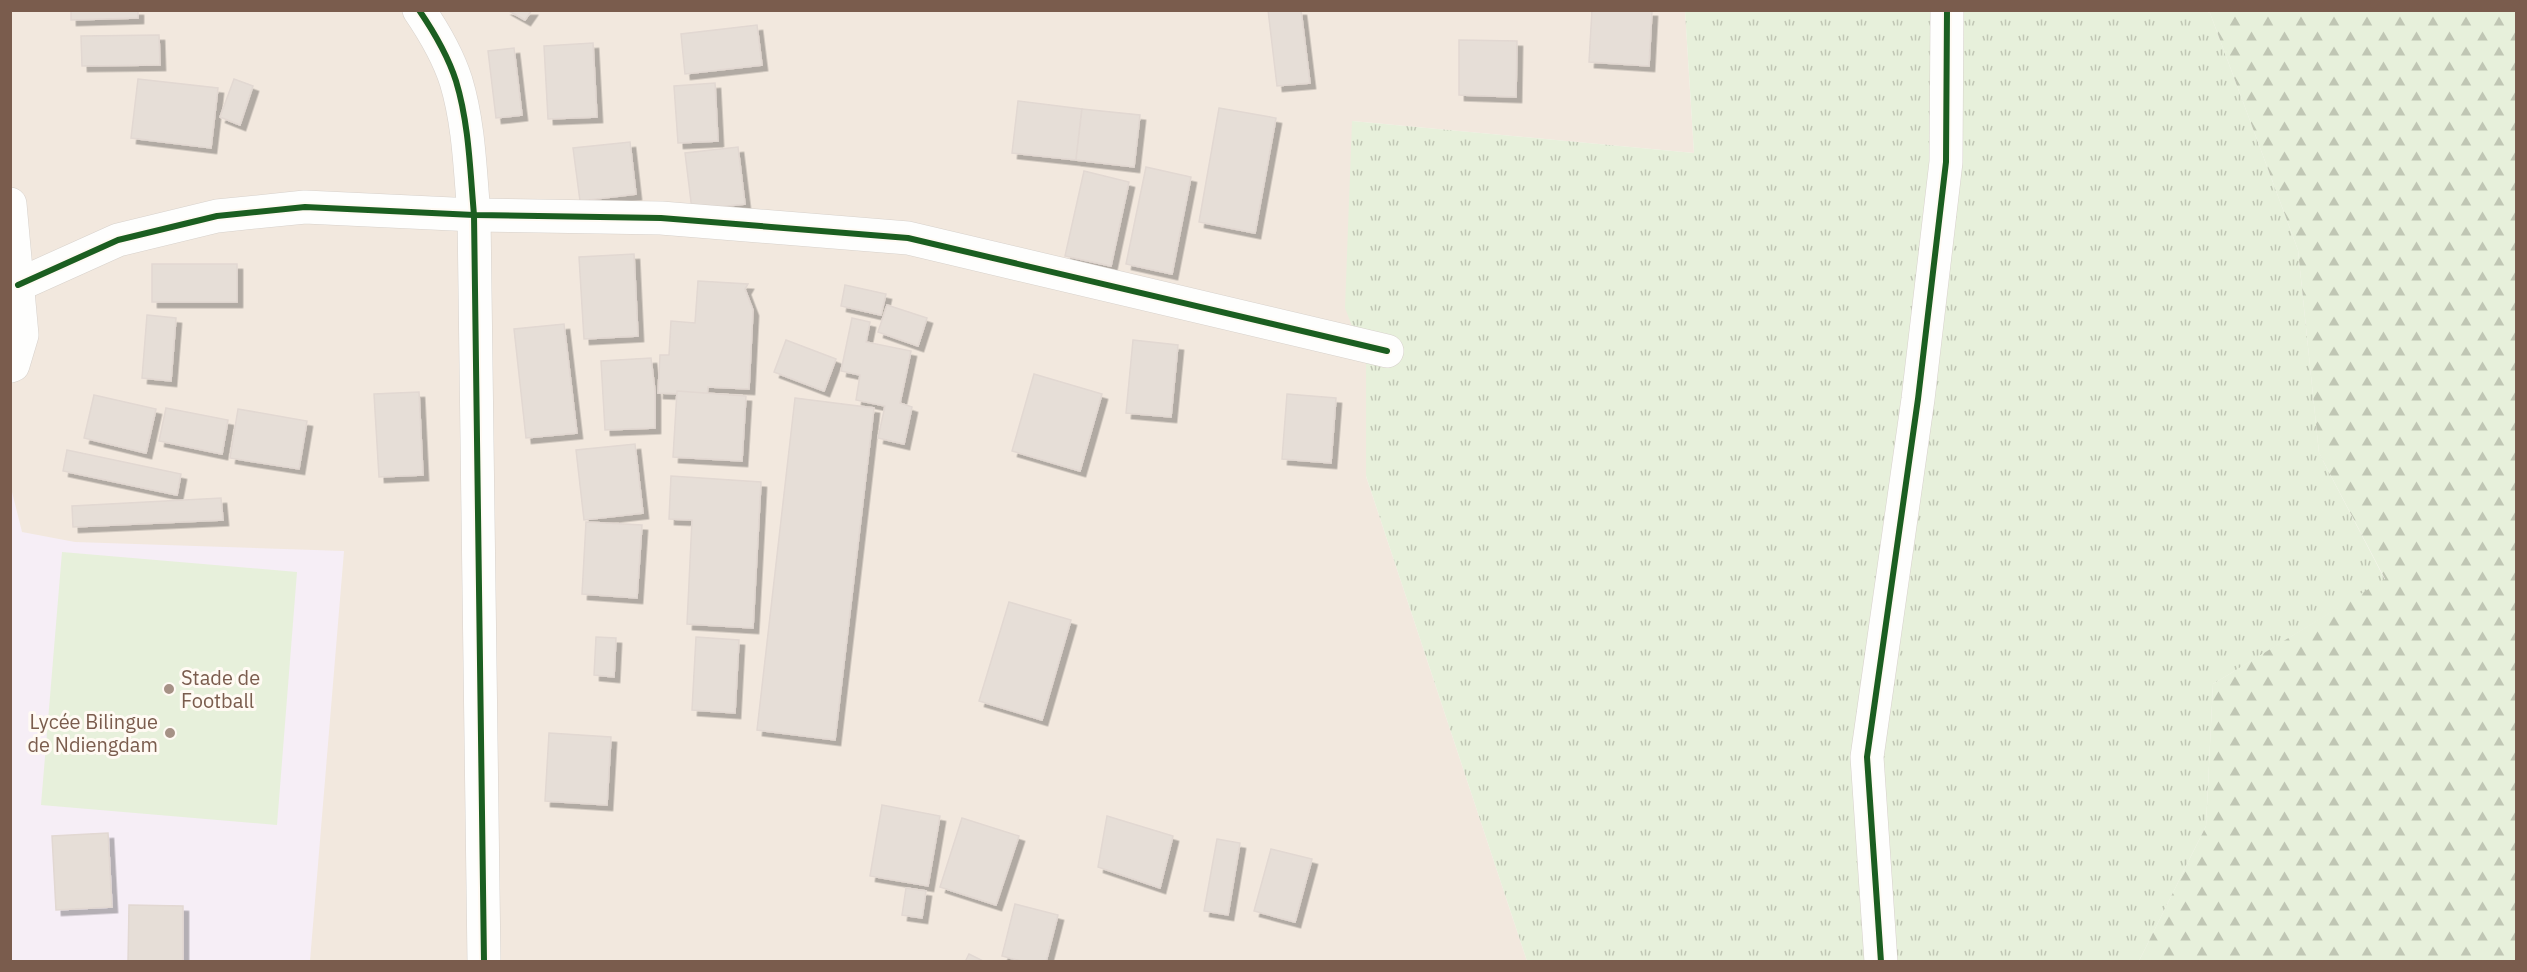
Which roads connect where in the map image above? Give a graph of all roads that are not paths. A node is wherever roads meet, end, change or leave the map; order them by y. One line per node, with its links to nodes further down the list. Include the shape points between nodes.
1 (419, 10): 4 (street, via 455,78 465,116)
2 (1947, 10): 9 (street, via 1946,162 1918,399 1867,757)
3 (10, 204): 5 (street)
4 (474, 214): 5 (street, via 305,207 217,216 118,240); 6 (street, via 661,218 908,238); 8 (street)
5 (18, 285): 7 (street, via 22,335)
6 (1387, 351)
7 (12, 365)
8 (484, 962)
9 (1881, 962)

